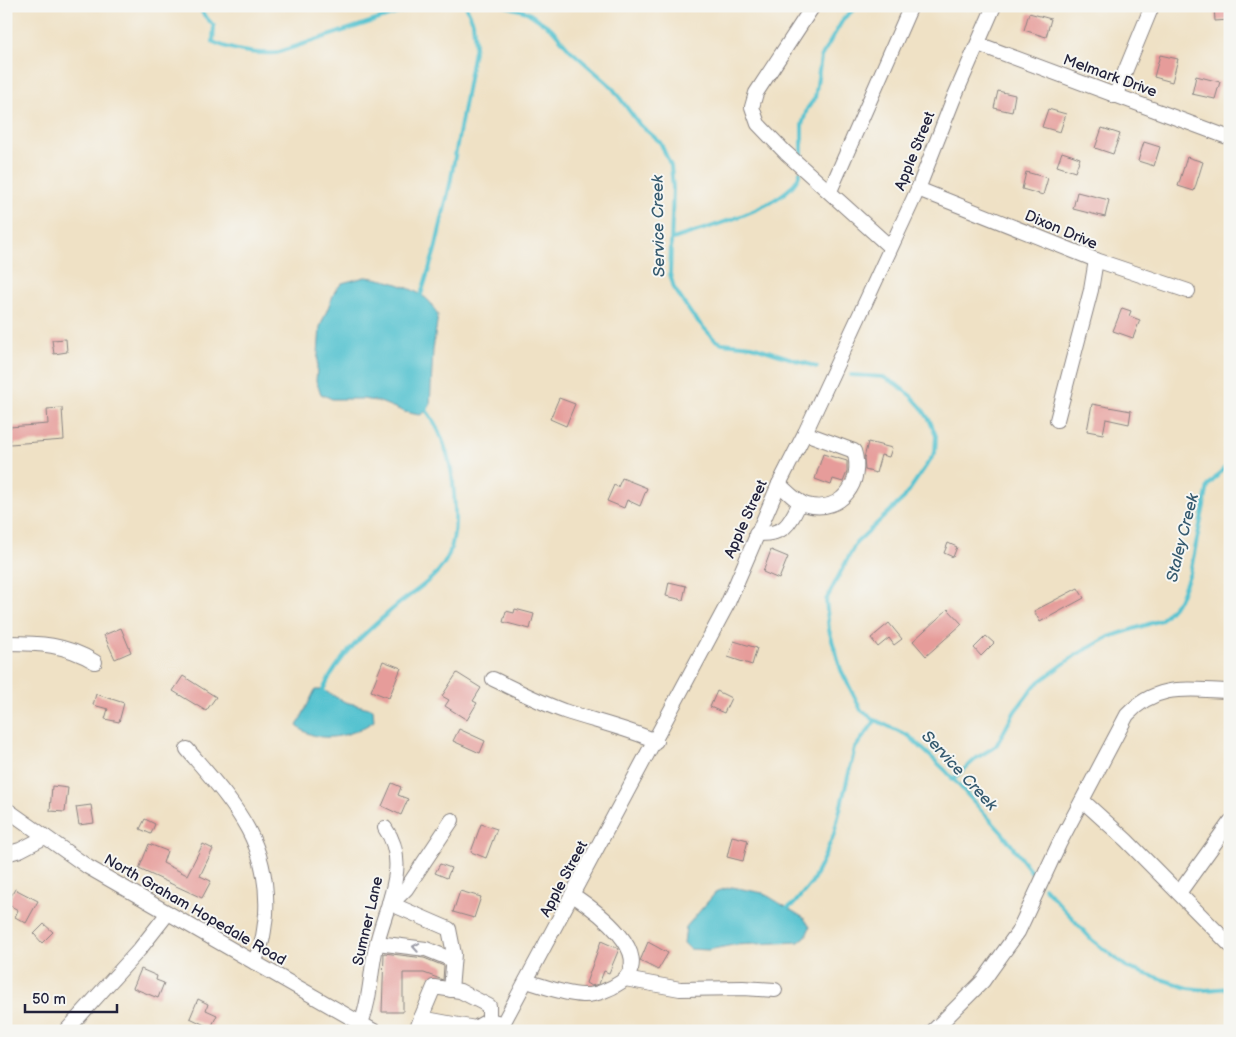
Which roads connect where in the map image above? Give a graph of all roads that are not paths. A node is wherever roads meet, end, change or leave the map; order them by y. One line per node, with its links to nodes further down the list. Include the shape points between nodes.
1 (813, 6): 9 (street, via 756,93 752,107 758,124)
2 (911, 6): 9 (street)
3 (994, 6): 5 (street, Apple Street)
4 (1152, 6): 6 (street)
5 (978, 44): 6 (street, Melmark Drive); 8 (street, Apple Street)
6 (1115, 96): 7 (street, Melmark Drive)
7 (1230, 138)
8 (918, 189): 10 (street, Apple Street); 11 (street, Dixon Drive)
9 (830, 191): 10 (street)
10 (890, 248): 14 (street, Apple Street)
11 (1096, 260): 12 (street); 13 (street, Dixon Drive)
12 (1188, 291)
13 (1057, 420)
14 (805, 433): 15 (street, Apple Street); 16 (street, via 849,447 854,451 858,464 853,486 838,500 826,506)
15 (779, 484): 16 (street); 17 (street, Apple Street)
16 (800, 502): 17 (street, via 792,518 775,535)
17 (756, 534): 22 (street, Apple Street, via 727,605)
18 (6, 643): 19 (street, via 59,646)
19 (94, 662)
20 (493, 679): 22 (street, via 563,711)
21 (1230, 690): 24 (street, via 1179,688 1144,700 1127,715)
22 (656, 741): 32 (street, Apple Street)
23 (187, 749): 38 (street, via 242,818 261,857 266,883 266,922 261,950)
24 (1083, 801): 31 (street); 49 (street, via 1018,932 982,981)
25 (6, 809): 29 (street, North Graham Hopedale Road)
26 (452, 820): 33 (street, via 406,889 398,898)
27 (1230, 822): 31 (street)
28 (385, 828): 33 (street, Sumner Lane, via 395,846 397,858 396,881)
29 (45, 837): 30 (street); 34 (street, North Graham Hopedale Road, via 88,867)
30 (6, 854)
31 (1179, 893): 36 (street)
32 (574, 895): 39 (street, via 607,919 619,933 631,959); 40 (street, Apple Street)
33 (390, 900): 35 (street, Sumner Lane); 37 (street, via 449,929)
34 (168, 913): 38 (street, North Graham Hopedale Road); 47 (street)
35 (377, 943): 37 (street, one-way to 35, via 426,949); 44 (street, Sumner Lane, via 366,1011)
36 (1230, 945)
37 (453, 960): 41 (street)
38 (254, 962): 44 (street, North Graham Hopedale Road)
39 (625, 979): 40 (street, via 614,987 582,995); 42 (street, via 680,989)
40 (526, 981): 46 (street, Apple Street)
41 (450, 990): 43 (street, via 460,991 489,1006); 45 (street, via 434,987)
42 (775, 990)
43 (489, 1020): 45 (street, via 475,1028); 46 (street)
44 (361, 1022): 48 (street, North Graham Hopedale Road)
45 (418, 1025)
46 (501, 1028)
47 (66, 1031)
48 (374, 1031)
49 (933, 1031)

